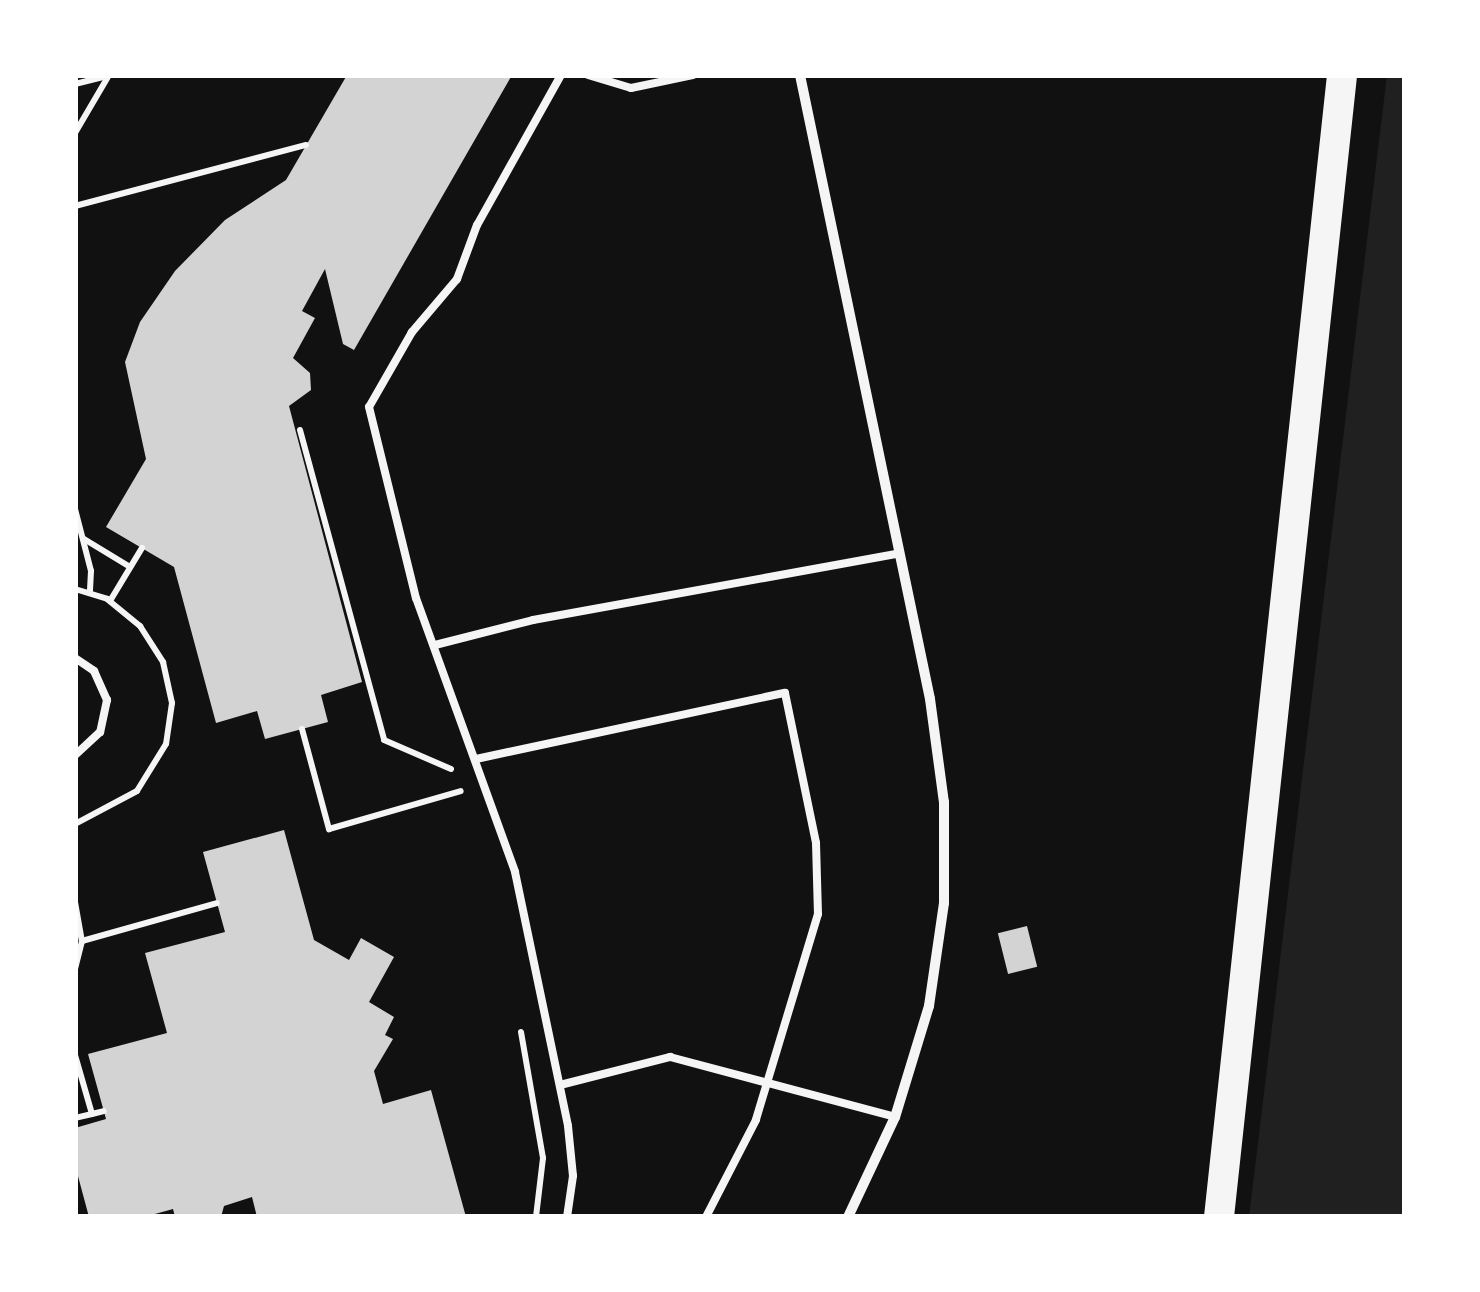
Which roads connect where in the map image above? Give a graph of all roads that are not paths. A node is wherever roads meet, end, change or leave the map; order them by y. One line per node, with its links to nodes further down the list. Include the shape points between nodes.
1 (561, 75): 9 (lane, via 442,305 412,332 369,406 416,598)
2 (588, 75): 3 (lane, via 631,88)
3 (693, 75)
4 (800, 75): 8 (street)
5 (1342, 75): 7 (highway)
6 (1352, 75): 7 (highway)
7 (1340, 121): 19 (highway)
8 (900, 553): 9 (lane, via 532,620); 15 (street, via 938,748 945,852 935,972)
9 (435, 645): 12 (lane)
10 (75, 658): 11 (lane, via 94,671 107,700 100,732)
11 (75, 754)
12 (476, 759): 13 (lane, via 785,693 821,885 810,953); 14 (lane, via 516,872)
13 (770, 1082): 14 (lane, via 670,1057); 15 (lane); 17 (lane)
14 (560, 1085): 16 (lane, via 573,1176)
15 (895, 1117): 18 (street)
16 (567, 1217)
17 (706, 1217)
18 (848, 1217)
19 (1218, 1217)

